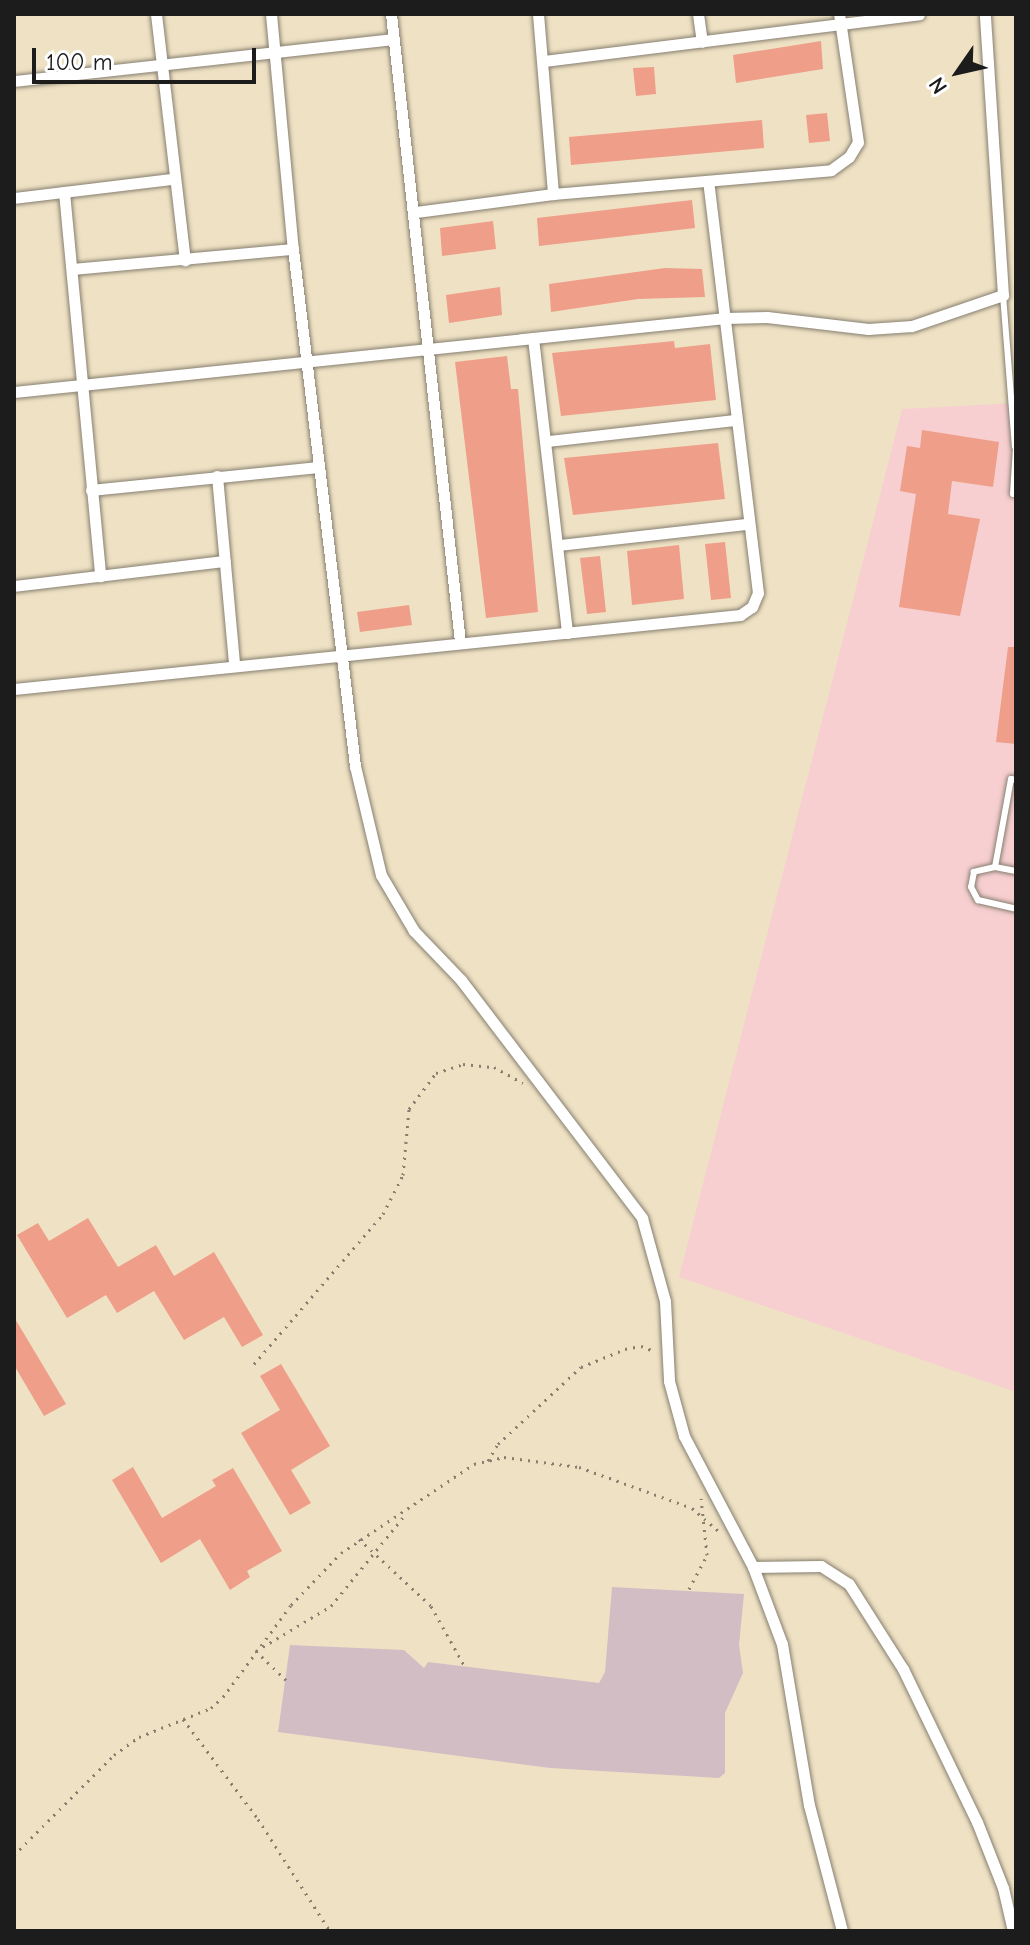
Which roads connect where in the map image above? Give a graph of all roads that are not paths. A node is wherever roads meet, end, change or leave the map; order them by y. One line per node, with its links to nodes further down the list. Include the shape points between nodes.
1 (156, 14): 13 (street)
2 (271, 14): 11 (street)
3 (391, 14): 9 (street)
4 (538, 14): 12 (street)
5 (698, 14): 10 (street)
6 (919, 14): 8 (street)
7 (985, 14): 24 (street)
8 (839, 19): 10 (street); 16 (street, via 858,142 849,157 831,170)
9 (393, 39): 11 (street); 20 (street)
10 (702, 42): 12 (street)
11 (275, 50): 13 (street); 21 (street)
12 (544, 61): 18 (street)
13 (161, 64): 14 (street); 15 (street)
14 (14, 81)
15 (172, 179): 17 (street); 22 (street)
16 (708, 182): 18 (street); 25 (street)
17 (64, 192): 19 (street); 23 (street)
18 (553, 194): 20 (street)
19 (14, 198)
20 (416, 212): 27 (street)
21 (293, 249): 22 (street); 28 (street)
22 (185, 260): 23 (street)
23 (72, 269): 29 (street)
24 (1003, 295): 25 (street, via 912,326 868,329 767,317); 33 (lane)
25 (725, 318): 26 (street); 31 (street)
26 (533, 338): 27 (street); 32 (street)
27 (427, 350): 28 (street); 44 (street)
28 (308, 362): 29 (street); 34 (street)
29 (81, 385): 30 (street); 36 (street)
30 (14, 392)
31 (736, 420): 32 (street); 38 (street)
32 (548, 441): 39 (street)
33 (1015, 447): 37 (lane)
34 (318, 467): 35 (street); 45 (street)
35 (217, 476): 36 (street); 40 (street)
36 (91, 490): 41 (street)
37 (1013, 494)
38 (747, 524): 39 (street); 43 (street, via 758,593 752,607 740,615)
39 (559, 545): 43 (street)
40 (225, 561): 41 (street); 46 (street)
41 (100, 576): 42 (street)
42 (14, 586)
43 (567, 633): 44 (street)
44 (460, 642): 45 (street)
45 (342, 654): 46 (street); 52 (street, via 355,766 381,875 414,931 461,980 642,1218 665,1301 669,1381 684,1436)
46 (234, 663): 47 (street)
47 (14, 689)
48 (1016, 780): 49 (lane, via 1011,779)
49 (995, 867): 50 (lane); 51 (lane, via 974,872 971,887 978,900)
50 (1016, 871)
51 (1016, 909)
52 (753, 1567): 53 (street, via 782,1644 809,1805); 54 (street, via 821,1566 849,1584 903,1669 977,1822)
53 (842, 1931)
54 (1013, 1931)

